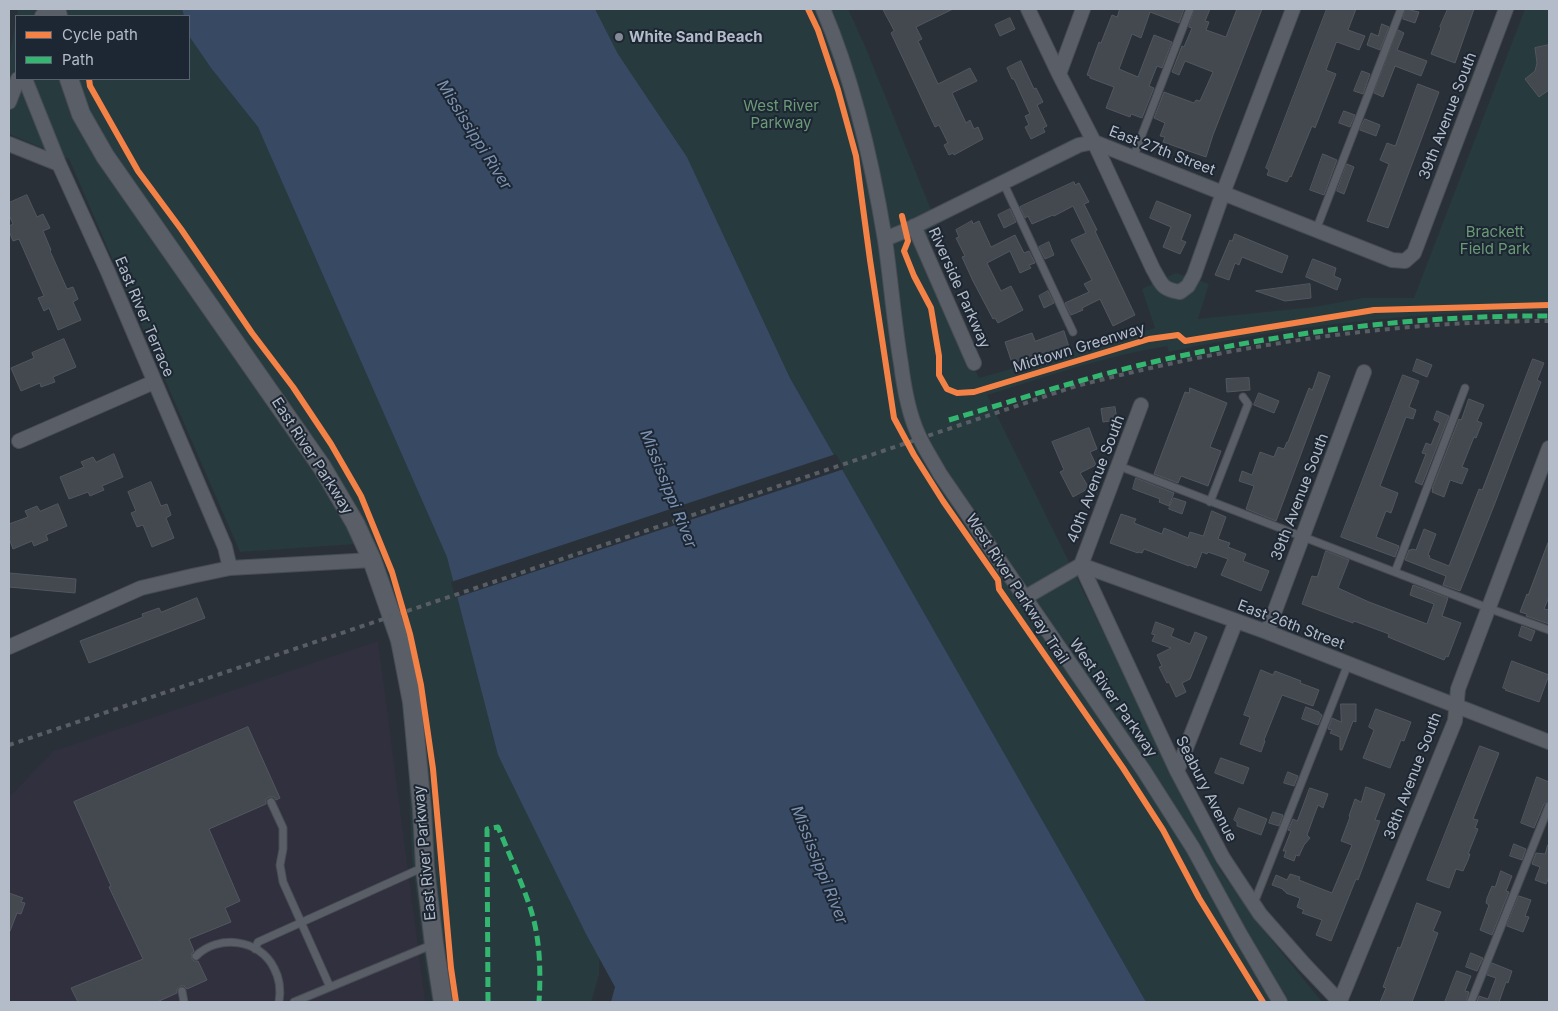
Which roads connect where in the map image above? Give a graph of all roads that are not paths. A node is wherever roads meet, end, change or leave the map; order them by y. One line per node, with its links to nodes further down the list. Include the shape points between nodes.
1 (823, 9): 21 (street, West River Parkway, via 837,40 856,103)
2 (1028, 9): 8 (street)
3 (1083, 9): 8 (street)
4 (1190, 9): 15 (lane)
5 (1293, 9): 18 (street)
6 (1401, 9): 20 (lane)
7 (1506, 9): 22 (street, 39th Avenue South, via 1414,252)
8 (1059, 74): 13 (street)
9 (18, 80): 12 (street)
10 (25, 80): 16 (street, East River Terrace)
11 (69, 80): 35 (street, East River Parkway, via 81,114 105,156 322,467 355,523)
12 (9, 102)
13 (1094, 142): 15 (street, East 27th Street); 17 (street, East 27th Street, via 1079,145); 18 (street, via 1153,269 1163,287 1170,290 1180,292 1188,286)
14 (9, 144): 16 (street)
15 (1133, 158): 18 (street, East 27th Street)
16 (59, 164): 26 (street, East River Terrace)
17 (1003, 182): 19 (street, East 27th Street); 23 (lane)
18 (1223, 193): 20 (street, East 27th Street)
19 (914, 226): 21 (street, East 27th Street); 24 (street, Riverside Parkway)
20 (1316, 230): 22 (street, East 27th Street, via 1392,260)
21 (885, 239): 39 (street, West River Parkway, via 906,397 919,436 940,474)
22 (1405, 261)
23 (1073, 332)
24 (974, 363)
25 (1364, 372): 34 (street, 39th Avenue South)
26 (154, 382): 30 (street); 37 (street, East River Terrace, via 225,548)
27 (1465, 388): 38 (lane)
28 (1243, 397): 33 (lane, via 1248,404)
29 (1141, 405): 32 (street, 40th Avenue South)
30 (20, 441)
31 (1549, 448): 40 (street, 38th Avenue South)
32 (1119, 466): 33 (lane); 36 (street, 40th Avenue South)
33 (1210, 502): 34 (lane)
34 (1302, 538): 38 (lane); 43 (street, 39th Avenue South)
35 (372, 560): 37 (street); 51 (street, East River Parkway, via 400,640 412,702)
36 (1081, 565): 39 (street); 41 (street, East 26th Street); 48 (street, Seabury Avenue)
37 (230, 568): 44 (street, via 141,588)
38 (1395, 572): 40 (lane)
39 (1024, 598): 63 (street, West River Parkway, via 1144,771 1193,848)
40 (1488, 608): 42 (lane); 46 (street, 38th Avenue South, via 1458,689)
41 (1236, 621): 43 (street, East 26th Street); 48 (street)
42 (1549, 630)
43 (1267, 632): 45 (street, East 26th Street)
44 (9, 647)
45 (1348, 664): 46 (street, East 26th Street); 52 (lane)
46 (1456, 705): 47 (street, East 26th Street); 64 (street, 38th Avenue South, via 1455,721)
47 (1549, 742)
48 (1177, 771): 52 (street, Seabury Avenue, via 1223,858)
49 (271, 802): 53 (lane, via 283,828 280,865 283,882)
50 (1549, 806): 65 (lane)
51 (425, 867): 53 (lane); 54 (street, East River Parkway)
52 (1253, 904): 64 (street, Seabury Avenue)
53 (301, 923): 55 (lane, via 258,942); 57 (lane)
54 (434, 944): 57 (lane); 62 (street, East River Parkway)
55 (256, 948): 56 (lane, via 217,943); 60 (lane, via 273,966 280,990)
56 (196, 956)
57 (330, 987): 61 (lane)
58 (182, 991): 59 (lane)
59 (184, 1002)
60 (279, 1002)
61 (294, 1002)
62 (442, 1002)
63 (1280, 1002)
64 (1340, 1002)
65 (1471, 1002)

